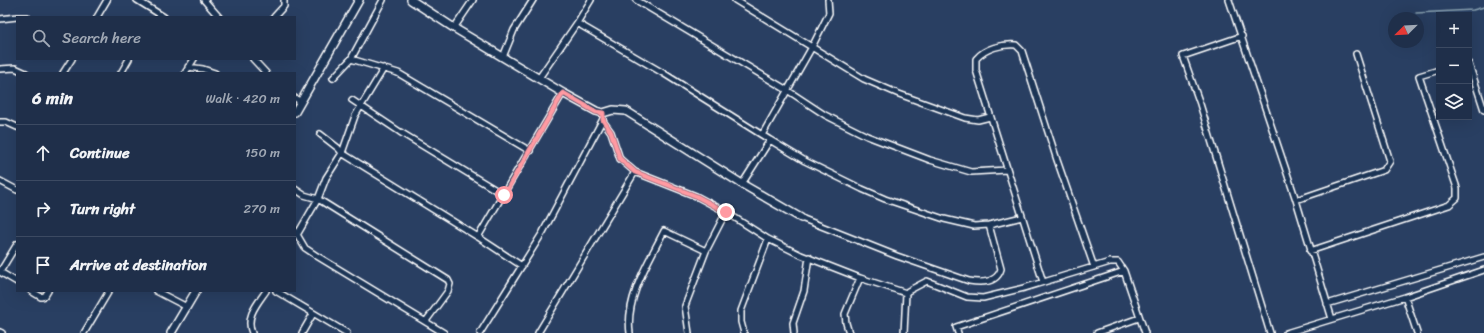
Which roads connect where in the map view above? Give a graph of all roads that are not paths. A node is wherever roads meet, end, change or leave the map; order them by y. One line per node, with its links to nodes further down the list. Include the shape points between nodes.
1 (107, 0): 16 (street)
2 (136, 0): 15 (street)
3 (204, 0): 17 (street)
4 (284, 0): 18 (street, via 284,6)
5 (359, 0): 47 (street)
6 (383, 0): 27 (street)
7 (411, 0): 22 (street)
8 (473, 0): 22 (street)
9 (532, 0): 26 (street, via 514,30)
10 (591, 0): 21 (street)
11 (636, 0): 45 (street)
12 (735, 0): 24 (street)
13 (828, 0): 24 (street, via 829,13)
14 (1229, 0): 23 (street)
15 (156, 15)
16 (98, 16)
17 (218, 16)
18 (275, 16)
19 (16, 17): 20 (street)
20 (0, 19)
21 (577, 23): 44 (street); 56 (street)
22 (454, 28): 26 (street)
23 (1242, 36): 68 (street); 121 (street, via 1183,56)
24 (812, 47): 45 (street); 52 (street, via 864,79 899,94 971,120)
25 (1356, 54): 68 (street, via 1390,161 1384,170)
26 (503, 57): 44 (street)
27 (351, 59): 33 (street); 43 (street)
28 (71, 60): 37 (street)
29 (128, 60): 38 (street)
30 (193, 60): 32 (street)
31 (254, 60): 41 (street)
32 (188, 67): 39 (street); 40 (street)
33 (384, 68): 49 (street); 58 (street, via 398,73)
34 (0, 69): 36 (street, via 15,68)
35 (1436, 71): 78 (street, via 1419,76 1457,188 1457,198 1449,205)
36 (24, 72)
37 (64, 72)
38 (121, 72)
39 (186, 72)
40 (212, 72)
41 (265, 72)
42 (1472, 73): 50 (street)
43 (333, 78)
44 (539, 78): 46 (street)
45 (787, 90): 56 (street); 60 (street, via 825,115 867,136 930,160 971,172)
46 (563, 93): 51 (street); 58 (street)
47 (298, 100)
48 (352, 100): 49 (street)
49 (360, 106): 59 (street); 66 (street)
50 (1484, 110)
51 (603, 117): 61 (street, via 620,159); 63 (street, via 614,110 626,111); 81 (street, via 544,232)
52 (990, 117): 60 (street); 82 (street, via 976,70 976,59 980,54 993,48 1016,45 1022,51)
53 (0, 122): 54 (street)
54 (16, 127)
55 (320, 134): 59 (street)
56 (762, 135): 57 (street)
57 (770, 140): 63 (street); 72 (street, via 805,161 885,200 968,225)
58 (530, 151): 66 (street)
59 (342, 153): 67 (street, via 326,178); 74 (street)
60 (1007, 170): 70 (street)
61 (635, 172): 69 (street, via 696,196); 111 (street)
62 (0, 181): 64 (street)
63 (742, 184): 71 (street)
64 (16, 189)
65 (296, 190): 67 (street, via 304,196)
66 (504, 195): 74 (street)
67 (318, 199): 73 (street); 103 (street, via 448,280 448,291)
68 (1296, 200): 78 (street)
69 (726, 212): 75 (street); 77 (street)
70 (1022, 217): 72 (street); 88 (street)
71 (801, 218): 72 (street, via 897,256 978,283 994,279 1002,269)
72 (989, 225)
73 (296, 233): 103 (street, via 305,248)
74 (478, 237): 81 (street)
75 (768, 239): 79 (street); 114 (street, via 741,311)
76 (16, 246): 85 (street)
77 (706, 251): 112 (street, via 664,231 640,278 629,317); 113 (street, via 685,306)
78 (1310, 251): 98 (street)
79 (809, 257): 86 (street); 115 (street, via 804,291 793,324)
80 (1484, 258): 98 (street)
81 (522, 266): 110 (street)
82 (1094, 267): 84 (street, via 1118,262); 88 (street)
83 (1484, 270): 97 (street)
84 (1124, 271): 101 (street); 118 (street, via 956,327)
85 (0, 272): 87 (street)
86 (860, 278): 96 (street); 116 (street, via 845,314)
87 (16, 281)
88 (1043, 282): 96 (street, via 978,298 927,281)
89 (34, 292): 90 (street, via 41,297)
90 (47, 292)
91 (108, 292): 104 (street)
92 (158, 292): 99 (street)
93 (195, 292): 99 (street)
94 (265, 292): 106 (street, via 248,323)
95 (278, 292): 100 (street)
96 (906, 293): 117 (street)
97 (1405, 297): 102 (street); 123 (street)
98 (1327, 304): 102 (street)
99 (187, 307): 105 (street)
100 (313, 314): 107 (street); 108 (street)
101 (1139, 318): 119 (street); 120 (street)
102 (1332, 319): 122 (street)
103 (426, 321): 109 (street)
104 (84, 333)
105 (171, 333)
106 (252, 333)
107 (302, 333)
108 (347, 333)
109 (444, 333)
110 (480, 333)
111 (538, 333)
112 (630, 333)
113 (690, 333)
114 (744, 333)
115 (794, 333)
116 (849, 333)
117 (904, 333)
118 (958, 333)
119 (1097, 333)
120 (1145, 333)
121 (1270, 333)
122 (1286, 333)
123 (1417, 333)

